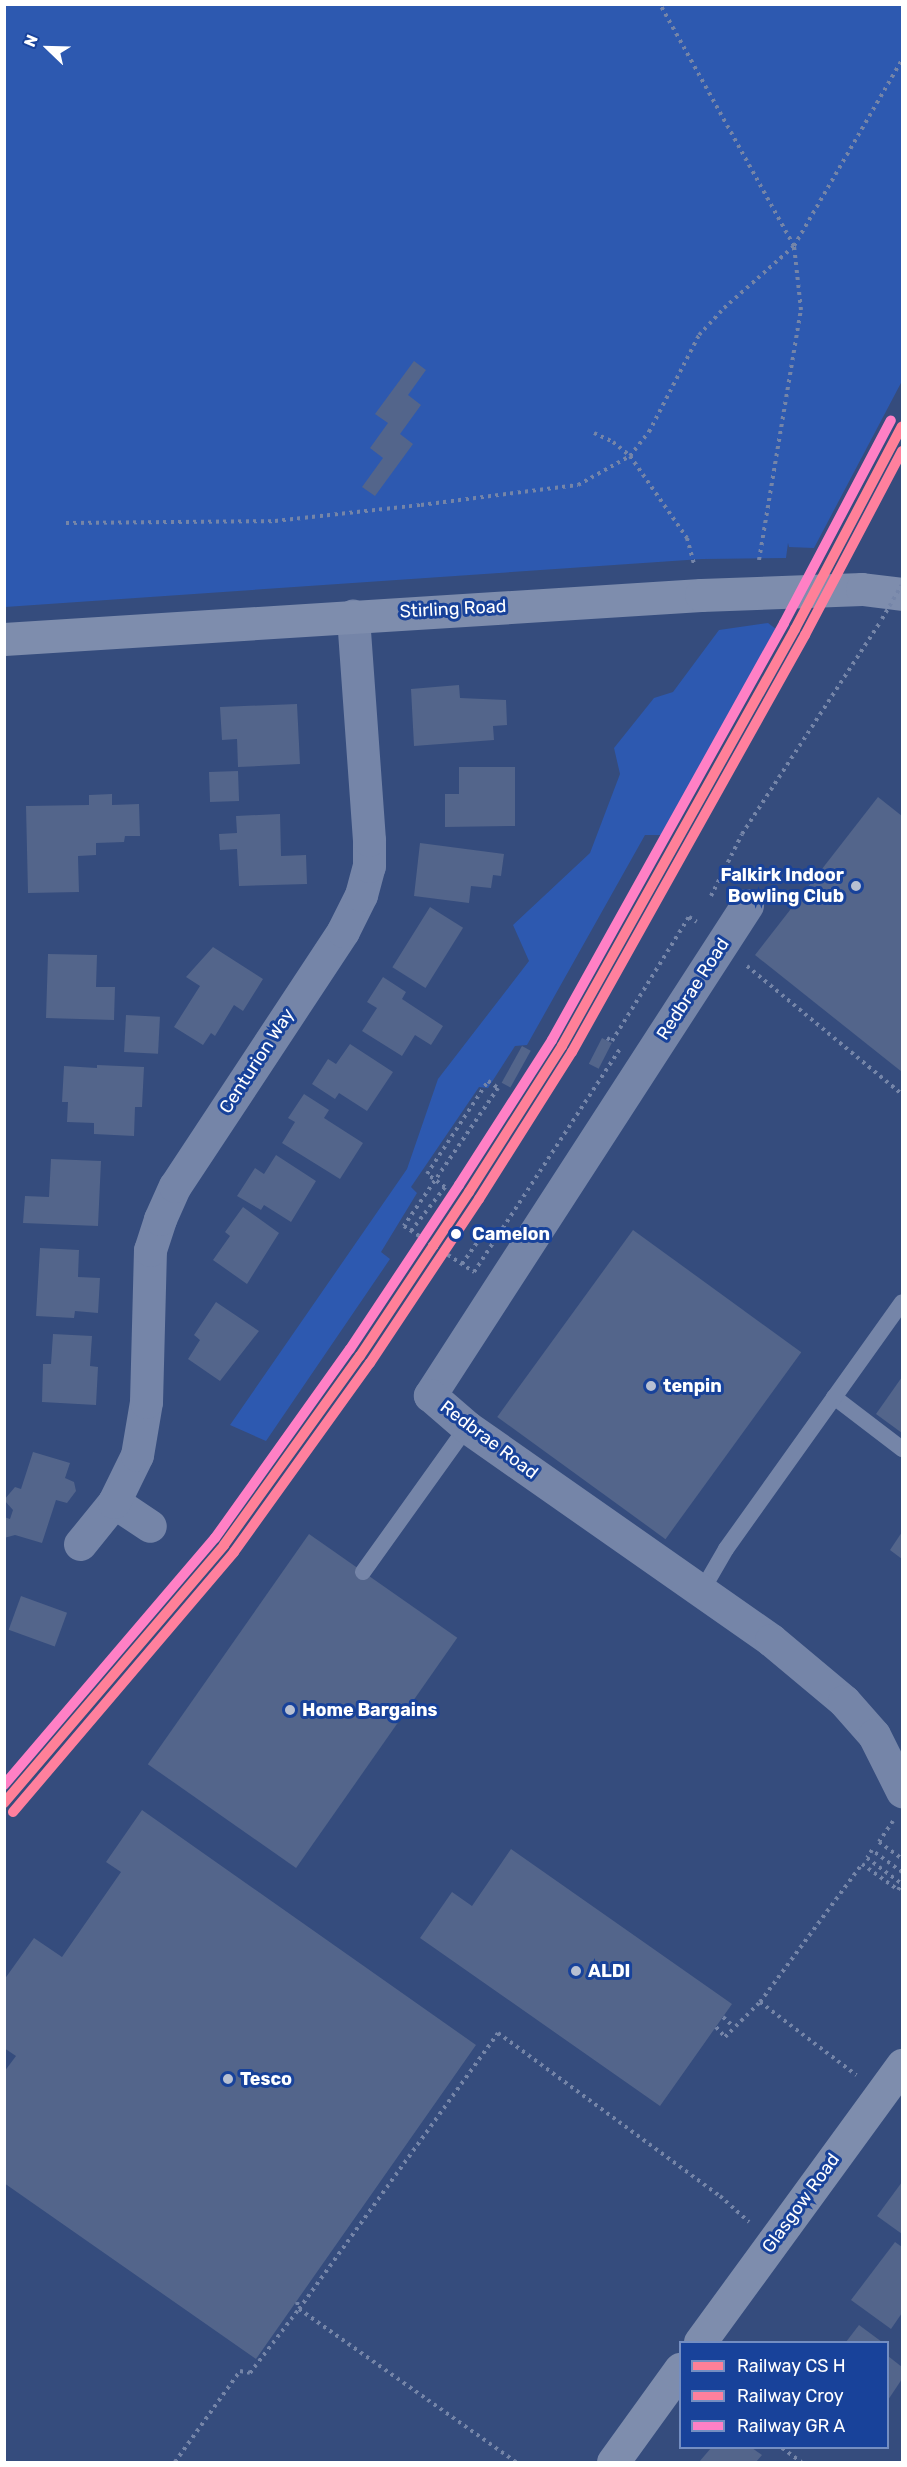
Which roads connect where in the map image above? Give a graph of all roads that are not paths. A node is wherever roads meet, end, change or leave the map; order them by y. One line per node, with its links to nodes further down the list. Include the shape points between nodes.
1 (903, 594): 2 (main road, Stirling Road, via 862,590 701,595)
2 (353, 615): 3 (main road, Stirling Road); 9 (street, Centurion Way, via 369,840 369,866 362,895 343,931 175,1186 160,1219 150,1250 146,1402 136,1455)
3 (4, 639)
4 (747, 905): 7 (street, Redbrae Road, via 430,1395)
5 (903, 1302): 6 (lane)
6 (834, 1397): 8 (lane); 13 (lane, via 726,1549)
7 (467, 1427): 12 (lane); 13 (street, Redbrae Road)
8 (903, 1449)
9 (114, 1502): 10 (street); 11 (street, Centurion Way)
10 (150, 1526)
11 (80, 1544)
12 (363, 1572)
13 (700, 1594): 14 (street, Redbrae Road, via 771,1640 844,1701 874,1735)
14 (900, 1804)
15 (903, 2065): 16 (main road, Glasgow Road)
16 (701, 2341)
17 (679, 2372): 18 (main road)
18 (613, 2463)

